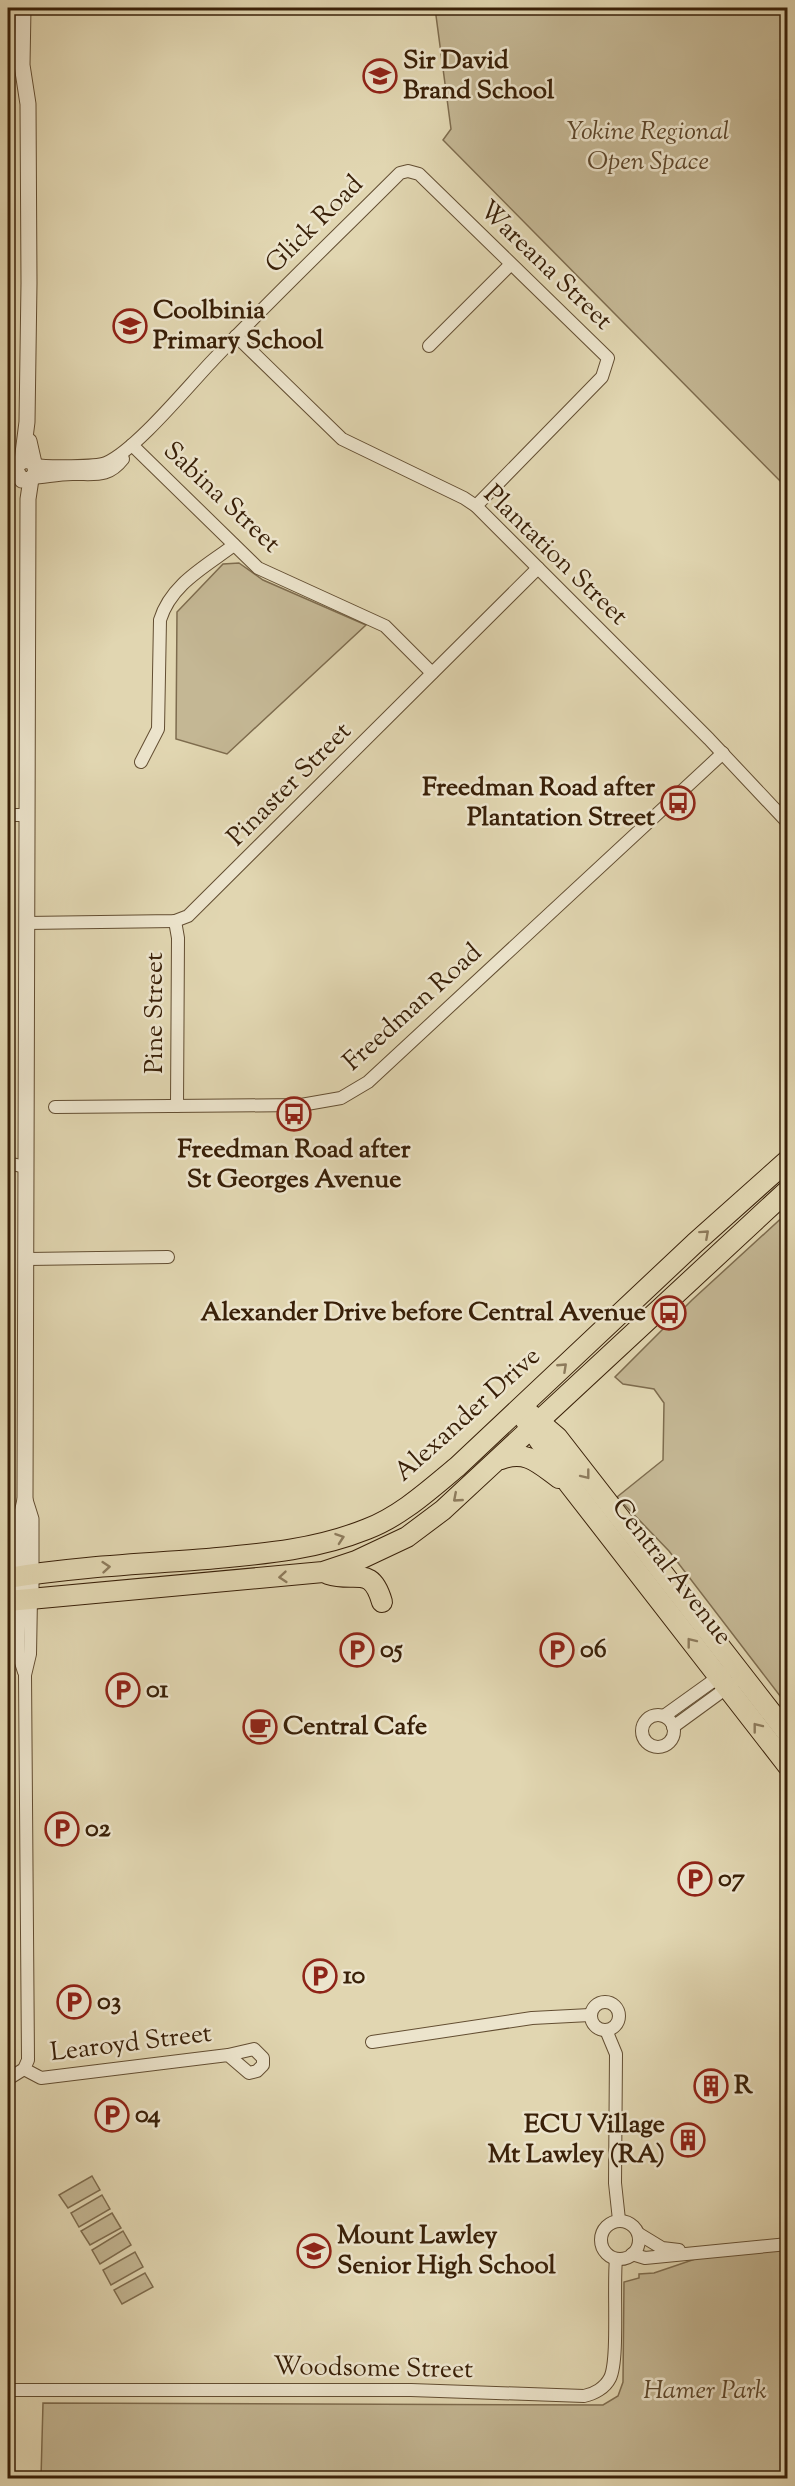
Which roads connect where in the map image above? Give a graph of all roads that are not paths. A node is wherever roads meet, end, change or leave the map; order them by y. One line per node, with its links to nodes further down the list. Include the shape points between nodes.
1 (23, 8): 3 (street, via 22,64)
2 (33, 8): 3 (street, via 33,80)
3 (28, 104): 9 (street, via 27,422)
4 (408, 171): 5 (street, Wareana Street, via 419,174); 6 (street, Glick Road, via 400,173)
5 (510, 265): 7 (street); 10 (street, Wareana Street, via 608,358 608,364 602,378)
6 (236, 336): 8 (street, Glick Road); 10 (street, Plantation Street, via 342,439)
7 (429, 346)
8 (132, 445): 9 (street, Glick Road, via 100,465 71,464); 11 (street, Sabina Street)
9 (22, 471): 17 (street, via 28,499)
10 (476, 506): 12 (street, Plantation Street)
11 (234, 545): 13 (street, Sabina Street, via 269,575 385,626); 15 (street, via 172,592 165,604 160,620 158,729)
12 (538, 568): 13 (street, Pinaster Street); 14 (street, Plantation Street)
13 (432, 673): 19 (street, Pinaster Street, via 199,908)
14 (723, 753): 18 (street, Plantation Street); 21 (street, Freedman Road, via 355,1091 320,1104)
15 (141, 762)
16 (8, 815): 17 (street)
17 (26, 815): 20 (street)
18 (788, 824)
19 (176, 921): 20 (street); 21 (street, Pine Street)
20 (26, 923): 25 (street)
21 (177, 1106): 22 (street, Freedman Road)
22 (55, 1107)
23 (788, 1160): 30 (main road, Alexander Drive, one-way to 23)
24 (8, 1163): 25 (street)
25 (26, 1167): 28 (street)
26 (788, 1190): 29 (main road, Alexander Drive)
27 (168, 1257): 28 (street)
28 (28, 1258): 36 (street, via 25,1500)
29 (574, 1388): 31 (main road, Alexander Drive); 32 (main road, via 562,1427)
30 (519, 1407): 31 (main road, Central Avenue); 36 (main road, Alexander Drive, one-way to 30, via 279,1553 324,1544 368,1529 402,1510 429,1491)
31 (535, 1425): 32 (main road, Central Avenue); 33 (main road, Alexander Drive); 34 (main road, Central Avenue)
32 (568, 1450): 39 (main road, Central Avenue, one-way to 39)
33 (501, 1459): 34 (main road, via 515,1454 528,1457); 35 (main road, Alexander Drive, one-way to 35, via 407,1537)
34 (569, 1484): 39 (main road, Central Avenue, one-way to 34)
35 (323, 1572): 37 (main road, Alexander Drive, one-way to 37); 38 (main road, via 338,1578 366,1577 375,1584)
36 (20, 1576): 37 (street)
37 (20, 1599): 48 (street, via 18,1653 25,1675 28,2060)
38 (382, 1602)
39 (731, 1677): 40 (street); 41 (street); 42 (main road, Central Avenue); 43 (main road, Central Avenue, one-way to 39)
40 (664, 1716): 41 (street); 41 (street, via 653,1715 644,1721 641,1731 645,1741 653,1747 664,1746 671,1740)
41 (674, 1727)
42 (788, 1734)
43 (788, 1766)
44 (590, 2015): 45 (street, via 594,2026); 45 (street, via 600,2002 615,2007 619,2019); 46 (street, via 532,2018)
45 (606, 2030): 50 (street, via 616,2054)
46 (372, 2042)
47 (228, 2055): 48 (street, Learoyd Street, via 41,2078)
48 (24, 2069): 49 (street, Learoyd Street)
49 (8, 2079)
50 (619, 2220): 51 (street, via 630,2223); 55 (street, via 603,2229 601,2241 606,2253)
51 (639, 2234): 53 (street, via 662,2248); 54 (street, via 638,2247)
52 (788, 2244): 53 (street)
53 (713, 2253): 54 (street, via 645,2258)
54 (632, 2254): 55 (street)
55 (616, 2259): 56 (street, Woodsome Street, via 614,2365 609,2380 595,2393 584,2396 399,2390)
56 (8, 2390)

